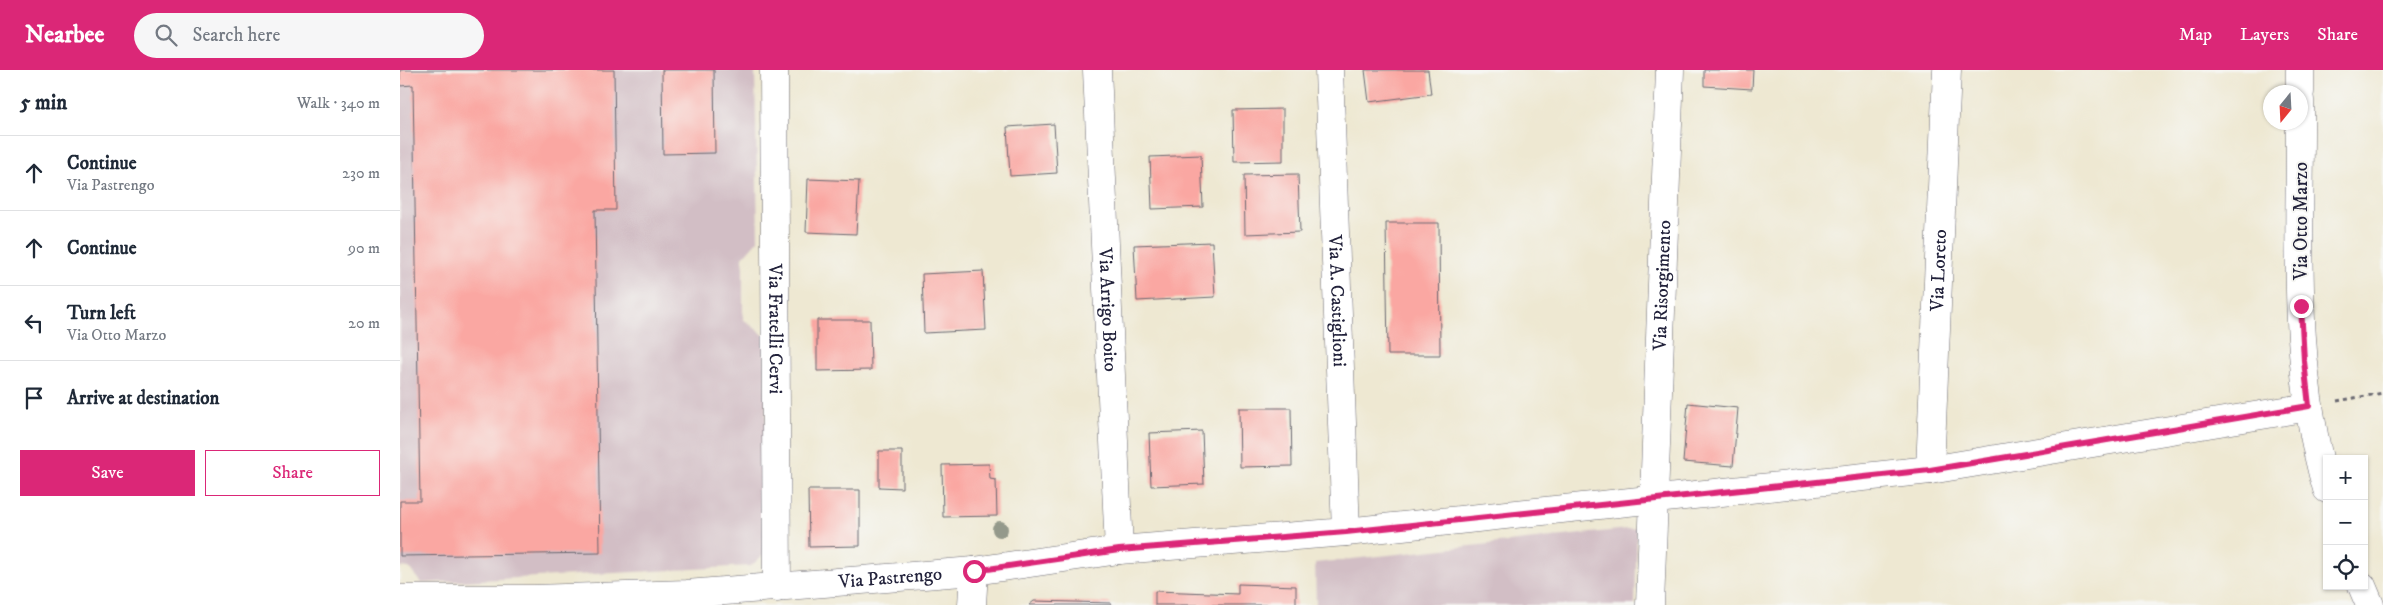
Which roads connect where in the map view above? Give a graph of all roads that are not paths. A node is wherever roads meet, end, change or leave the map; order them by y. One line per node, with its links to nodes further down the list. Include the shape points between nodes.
1 (774, 70): 16 (street, Via Fratelli Cervi)
2 (1097, 70): 14 (street, Via Arrigo Boito)
3 (1329, 70): 13 (street, Via A. Castiglioni)
4 (1670, 70): 12 (street, Via Risorgimento)
5 (1947, 70): 10 (street, Via Loreto)
6 (2300, 70): 7 (street)
7 (2300, 85)
8 (2300, 130): 9 (street, Via Otto Marzo, via 2301,306)
9 (2309, 406): 10 (street, Via Pastrengo); 11 (street, Via Otto Marzo)
10 (1930, 470): 12 (street, Via Pastrengo)
11 (2323, 471)
12 (1653, 501): 13 (street, Via Pastrengo); 23 (street, Via Risorgimento)
13 (1346, 532): 14 (street, Via Pastrengo)
14 (1119, 550): 15 (street, Via Pastrengo)
15 (974, 571): 16 (street, Via Pastrengo); 22 (street)
16 (777, 588): 19 (street, Via Pastrengo)
17 (2364, 590): 24 (street)
18 (400, 599): 20 (street, Via Pastrengo)
19 (688, 600): 21 (street, Via Pastrengo)
20 (433, 602): 21 (street, Via Pastrengo)
21 (533, 602)
22 (972, 605)
23 (1650, 605)
24 (2370, 605)

